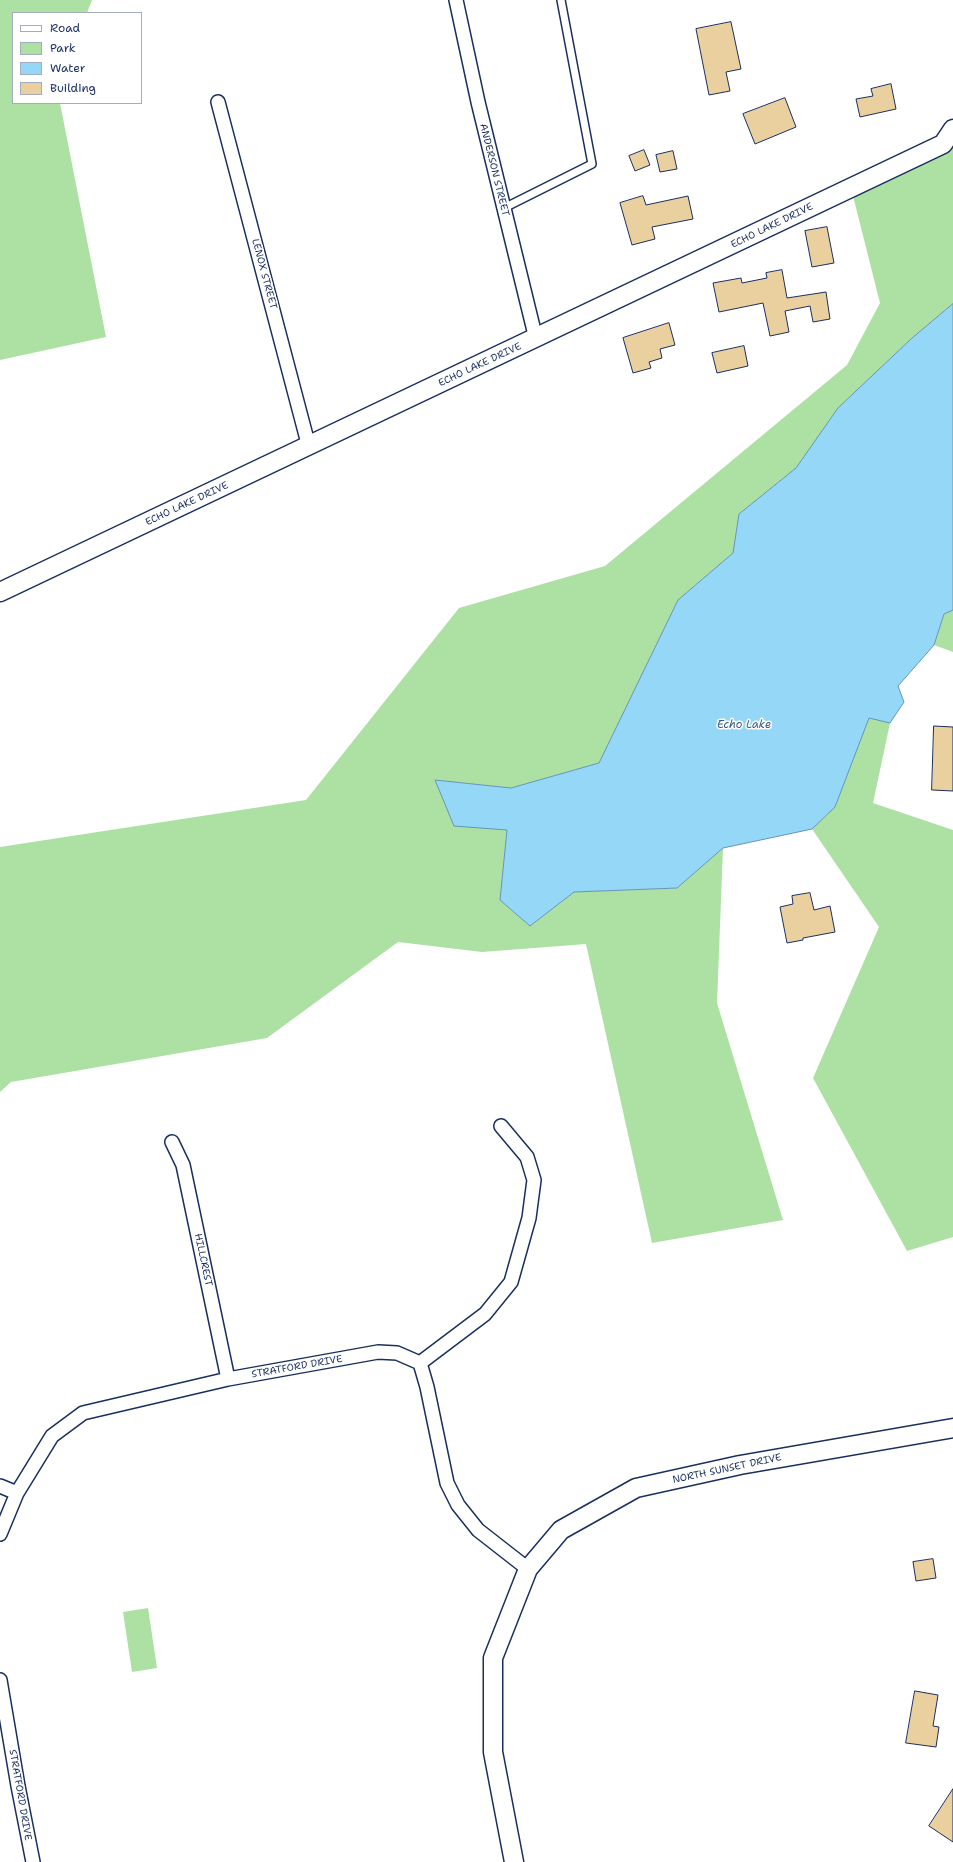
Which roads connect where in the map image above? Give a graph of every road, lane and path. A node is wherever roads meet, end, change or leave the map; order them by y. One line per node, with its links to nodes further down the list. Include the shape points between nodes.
1 (456, 0): 5 (street, ANDERSON STREET)
2 (561, 0): 5 (lane, via 592,164)
3 (218, 102): 7 (street, LENOX STREET)
4 (953, 129): 6 (street, ECHO LAKE DRIVE, via 943,144)
5 (504, 208): 6 (street, ANDERSON STREET)
6 (536, 339): 7 (street, ECHO LAKE DRIVE)
7 (309, 447): 8 (street, ECHO LAKE DRIVE)
8 (0, 592)
9 (502, 1126): 11 (street, via 527,1157 534,1180 529,1218 511,1282 485,1314)
10 (172, 1142): 12 (street, HILLCREST, via 183,1165)
11 (420, 1363): 12 (street, STRATFORD DRIVE, via 397,1353 378,1352); 17 (street, via 447,1483 458,1504 478,1530)
12 (228, 1379): 15 (street, STRATFORD DRIVE, via 83,1413 52,1436)
13 (953, 1428): 17 (street, NORTH SUNSET DRIVE, via 740,1465 636,1488 561,1530)
14 (0, 1486): 15 (street)
15 (17, 1493): 16 (street, STRATFORD DRIVE)
16 (0, 1534)
17 (528, 1569): 20 (street, NORTH SUNSET DRIVE, via 493,1658 493,1752)
18 (0, 1680): 19 (street, STRATFORD DRIVE)
19 (33, 1862)
20 (514, 1862)

